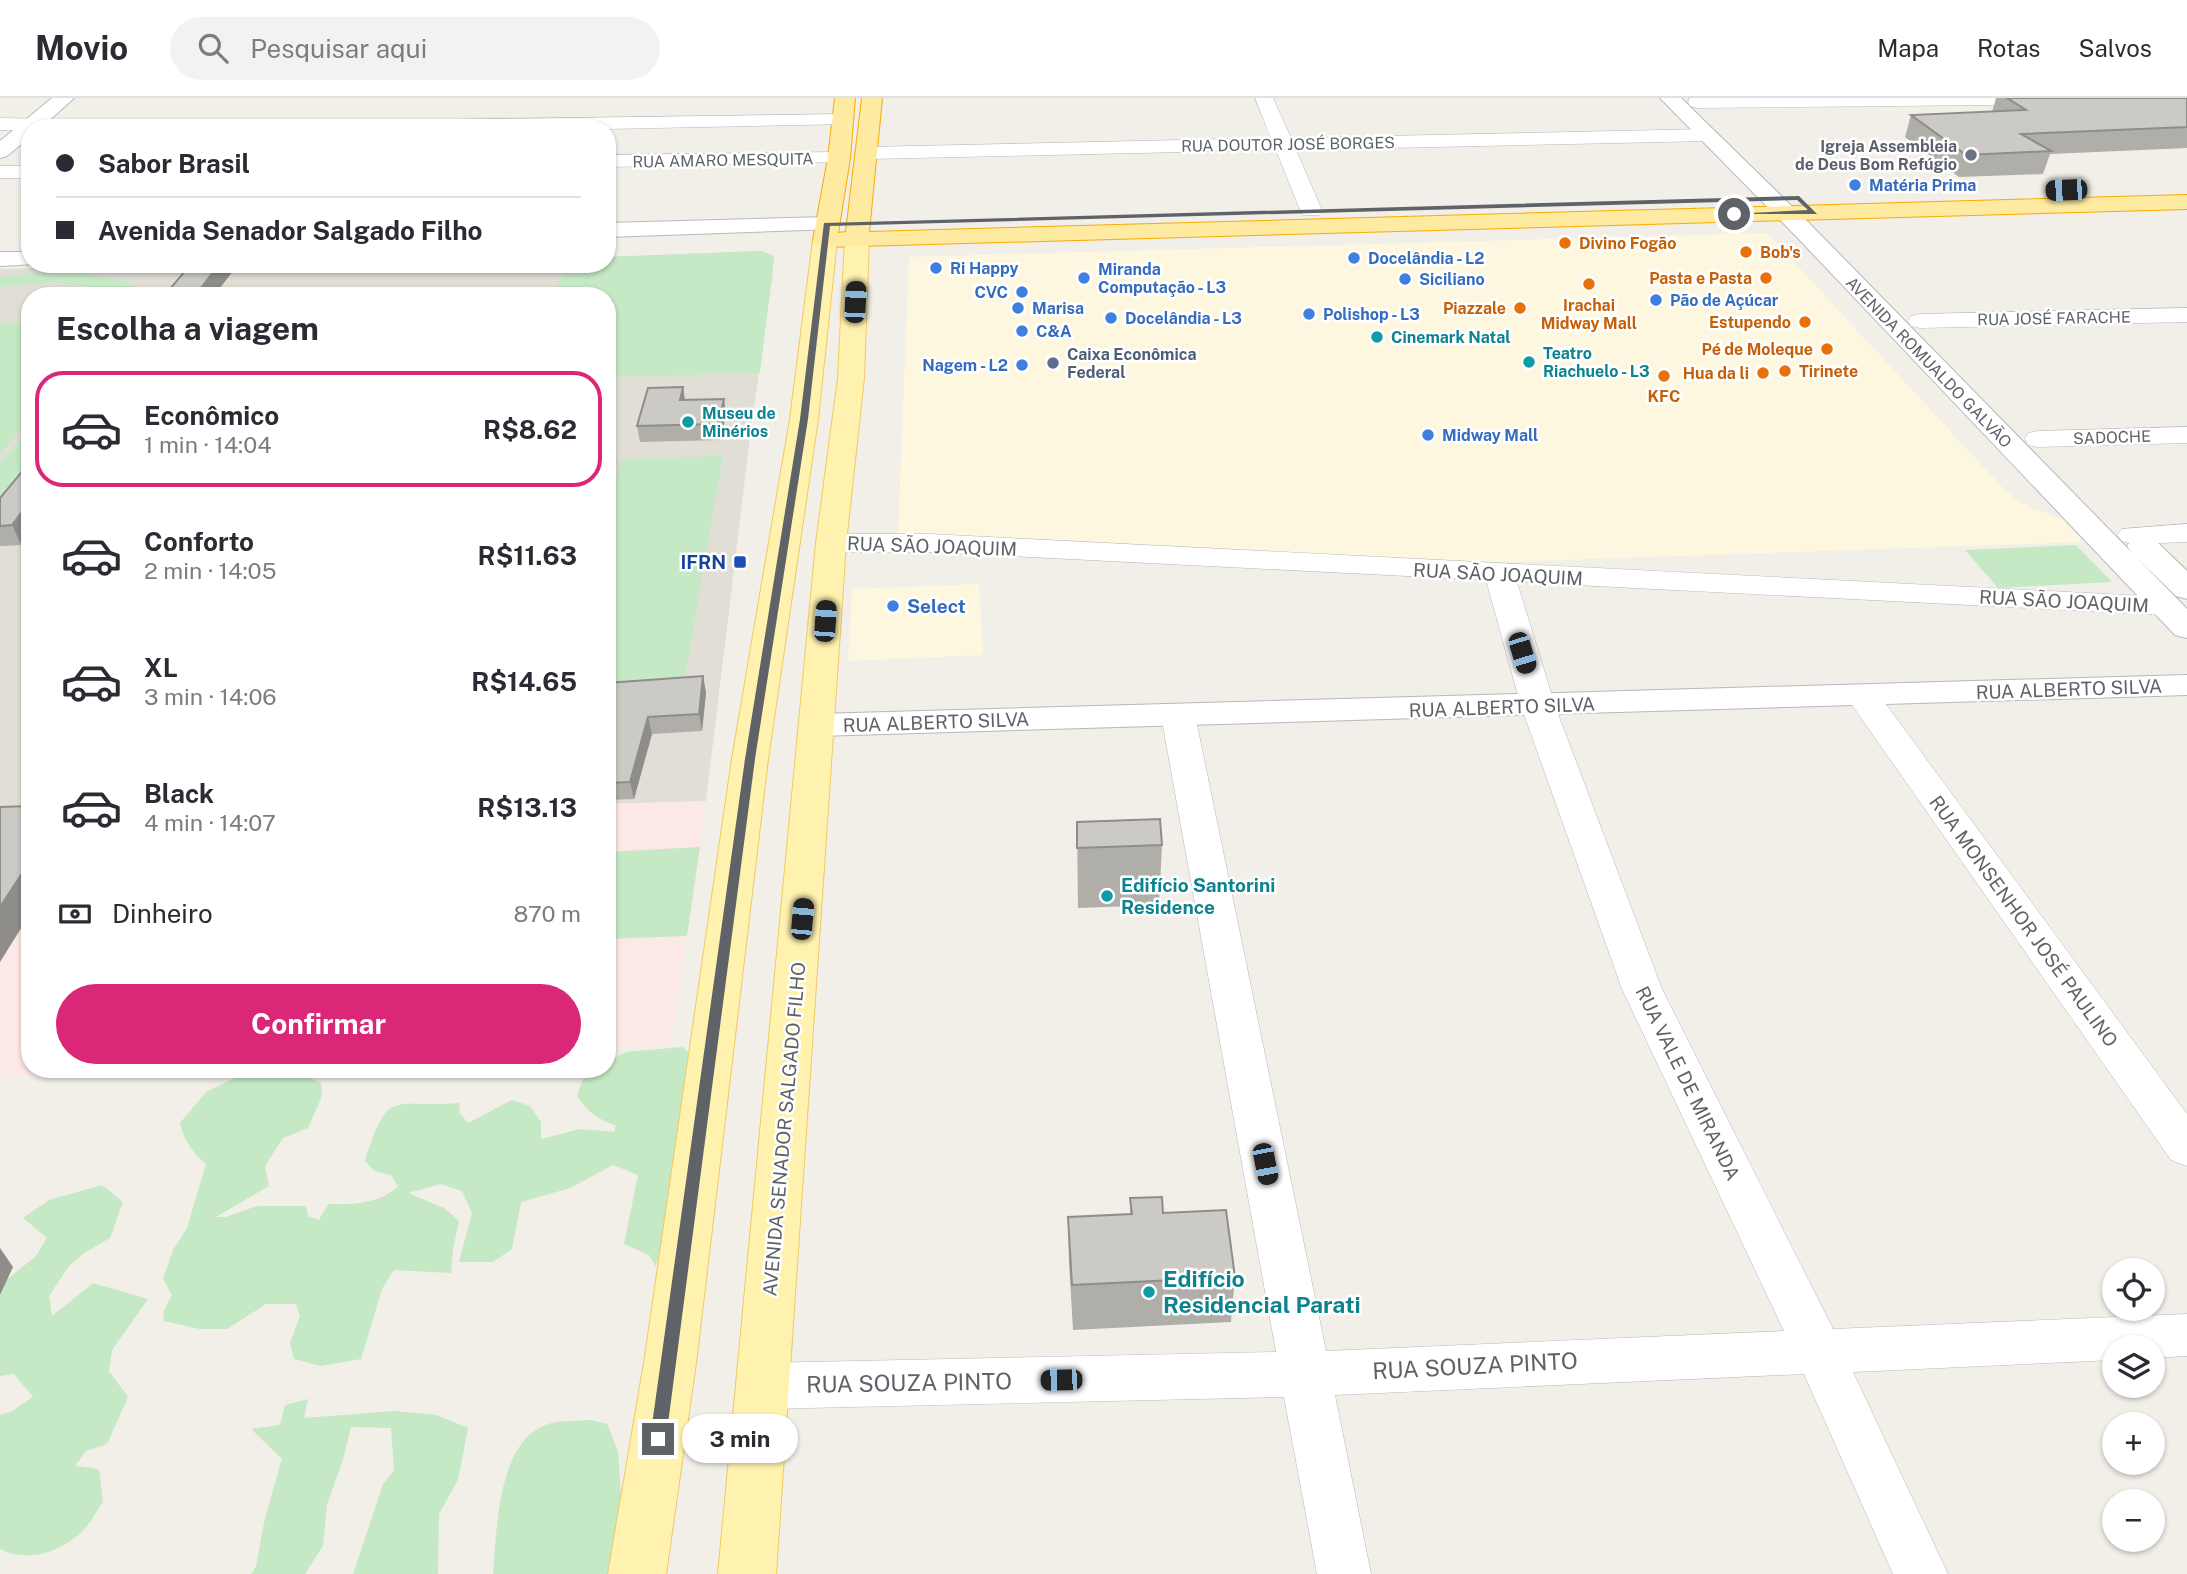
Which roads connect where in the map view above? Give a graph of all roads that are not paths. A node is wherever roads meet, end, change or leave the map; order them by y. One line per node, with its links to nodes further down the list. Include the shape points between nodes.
1 (64, 98): 11 (main road)
2 (83, 98): 12 (main road)
3 (845, 98): 13 (highway, AVENIDA SENADOR SALGADO FILHO)
4 (872, 98): 22 (highway, AVENIDA SENADOR SALGADO FILHO)
5 (1264, 98): 19 (street)
6 (1670, 98): 17 (main road, AVENIDA ROMUALDO GALVÃO)
7 (2087, 98): 8 (street)
8 (1999, 99): 10 (street)
9 (1695, 100): 10 (street); 29 (main road, AVENIDA ROMUALDO GALVÃO)
10 (1850, 100)
11 (46, 119)
12 (53, 119)
13 (843, 120): 14 (street); 23 (highway, AVENIDA SENADOR SALGADO FILHO)
14 (616, 123)
15 (0, 124): 16 (street)
16 (21, 128)
17 (1708, 135): 19 (street, RUA DOUTOR JOSÉ BORGES); 29 (main road, AVENIDA ROMUALDO GALVÃO)
18 (21, 140): 21 (main road)
19 (1283, 144): 22 (street, RUA DOUTOR JOSÉ BORGES); 30 (street)
20 (21, 148): 25 (main road)
21 (0, 152)
22 (868, 153): 32 (highway, AVENIDA SENADOR SALGADO FILHO)
23 (839, 158): 24 (street, RUA AMARO MESQUITA); 32 (highway, AVENIDA SENADOR SALGADO FILHO)
24 (616, 161)
25 (0, 172): 26 (street)
26 (21, 172)
27 (2187, 186): 29 (highway)
28 (2187, 202): 29 (highway)
29 (1793, 205): 30 (highway); 32 (highway); 39 (main road, AVENIDA ROMUALDO GALVÃO); 48 (main road, AVENIDA ROMUALDO GALVÃO)
30 (1311, 210): 32 (highway)
31 (616, 230): 32 (main road)
32 (842, 232): 33 (main road); 40 (main road, AVENIDA SENADOR SALGADO FILHO, via 851,378); 41 (main road, AVENIDA SENADOR SALGADO FILHO)
33 (616, 244)
34 (0, 245): 35 (main road)
35 (21, 245)
36 (0, 259): 37 (main road)
37 (21, 259)
38 (2187, 314): 39 (street, RUA JOSÉ FARACHE)
39 (1920, 321): 43 (main road, AVENIDA ROMUALDO GALVÃO)
40 (846, 417): 41 (main road, via 834,410 821,410); 46 (main road, AVENIDA SENADOR SALGADO FILHO)
41 (804, 419): 59 (main road, AVENIDA SENADOR SALGADO FILHO, via 750,759 670,1363)
42 (2187, 435): 43 (street, SADOCHE)
43 (2038, 439): 45 (main road, AVENIDA ROMUALDO GALVÃO)
44 (2187, 533): 45 (street)
45 (2132, 535): 48 (main road, AVENIDA ROMUALDO GALVÃO)
46 (831, 543): 47 (street, RUA SÃO JOAQUIM, via 930,543); 53 (main road, AVENIDA SENADOR SALGADO FILHO)
47 (1499, 574): 48 (street, RUA SÃO JOAQUIM); 51 (street, RUA VALE DE MIRANDA)
48 (2180, 608)
49 (2187, 685): 50 (main road, RUA ALBERTO SILVA)
50 (1862, 695): 51 (main road, RUA ALBERTO SILVA); 54 (street, RUA MONSENHOR JOSÉ PAULINO)
51 (1538, 706): 52 (main road, RUA ALBERTO SILVA); 56 (street, RUA VALE DE MIRANDA, via 1642,989)
52 (1178, 715): 53 (main road, RUA ALBERTO SILVA); 57 (street)
53 (818, 725): 58 (main road, AVENIDA SENADOR SALGADO FILHO)
54 (2187, 1148)
55 (2187, 1335): 56 (street, RUA SOUZA PINTO)
56 (1818, 1349): 57 (street, RUA SOUZA PINTO); 62 (street, RUA VALE DE MIRANDA)
57 (1305, 1374): 58 (street, RUA SOUZA PINTO); 61 (street)
58 (763, 1387): 60 (main road, AVENIDA SENADOR SALGADO FILHO)
59 (637, 1574)
60 (747, 1574)
61 (1344, 1574)
62 (1921, 1574)

